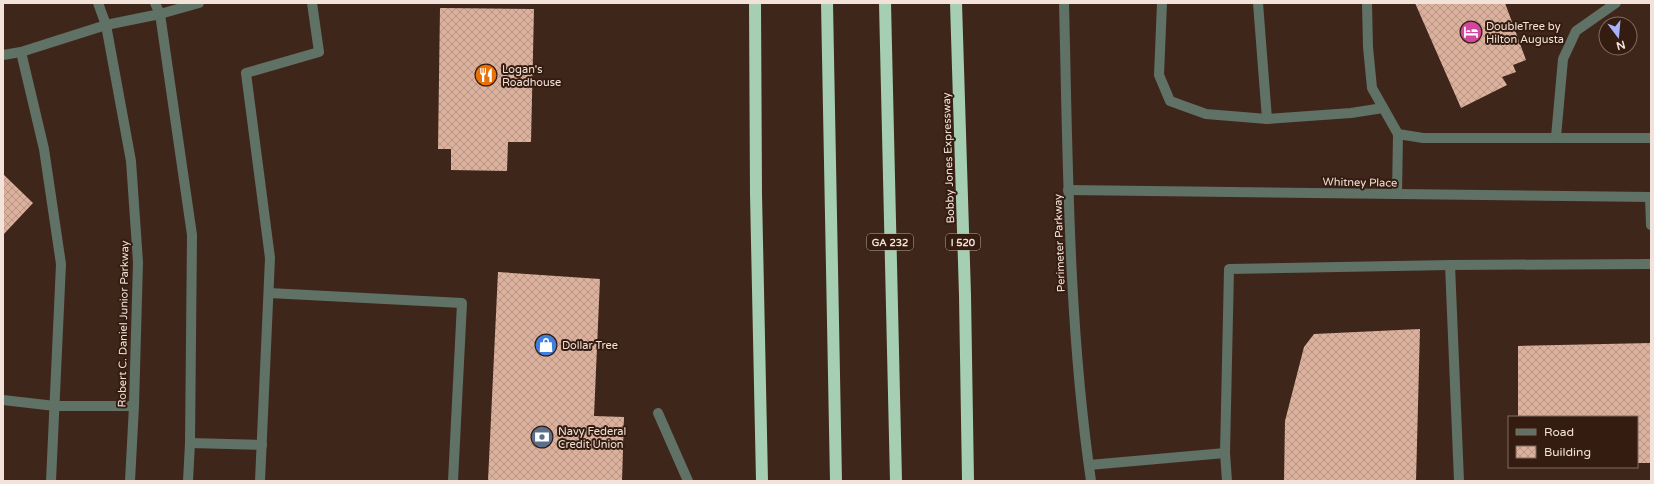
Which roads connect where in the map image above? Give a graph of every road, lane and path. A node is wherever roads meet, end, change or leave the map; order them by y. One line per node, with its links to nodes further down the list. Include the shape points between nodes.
1 (98, 3): 15 (street, Robert C. Daniel Junior Parkway)
2 (155, 3): 14 (street)
3 (199, 3): 14 (street)
4 (312, 3): 29 (street, via 319,52 246,73 270,258)
5 (755, 3): 44 (highway)
6 (827, 3): 45 (highway)
7 (885, 3): 46 (highway, GA 232)
8 (956, 3): 47 (highway, Bobby Jones Expressway / I 520)
9 (1064, 3): 23 (street, Perimeter Parkway)
10 (1162, 3): 19 (street, via 1159,75 1170,101 1206,114)
11 (1258, 3): 19 (street)
12 (1367, 3): 18 (street, via 1372,88)
13 (1616, 3): 21 (street, via 1576,31 1566,52 1563,60)
14 (160, 14): 15 (street); 34 (street, via 192,235)
15 (106, 26): 16 (street); 32 (street, Robert C. Daniel Junior Parkway, via 131,161 138,262)
16 (21, 52): 17 (street); 31 (street, via 44,149 61,264)
17 (3, 55)
18 (1383, 108): 19 (street); 20 (street)
19 (1267, 119)
20 (1398, 134): 21 (street, via 1423,138); 24 (street)
21 (1556, 137): 22 (street)
22 (1651, 138)
23 (1068, 190): 24 (street, Whitney Place); 37 (street, Perimeter Parkway, via 1076,336)
24 (1397, 194): 25 (street, Whitney Place)
25 (1650, 197): 26 (street)
26 (1651, 225)
27 (1651, 264): 28 (street)
28 (1450, 265): 36 (street, via 1229,269); 50 (street)
29 (269, 293): 35 (street); 42 (street, via 462,303)
30 (3, 400): 31 (street)
31 (55, 406): 32 (street); 38 (street)
32 (134, 406): 39 (street, Robert C. Daniel Junior Parkway)
33 (658, 413): 43 (street)
34 (190, 443): 35 (street); 40 (street)
35 (262, 445): 41 (street)
36 (1225, 453): 37 (street); 49 (street)
37 (1089, 465): 48 (street, Perimeter Parkway)
38 (51, 481)
39 (130, 481)
40 (188, 481)
41 (260, 481)
42 (453, 481)
43 (688, 481)
44 (762, 481)
45 (836, 481)
46 (896, 481)
47 (968, 481)
48 (1091, 481)
49 (1227, 481)
50 (1459, 481)

